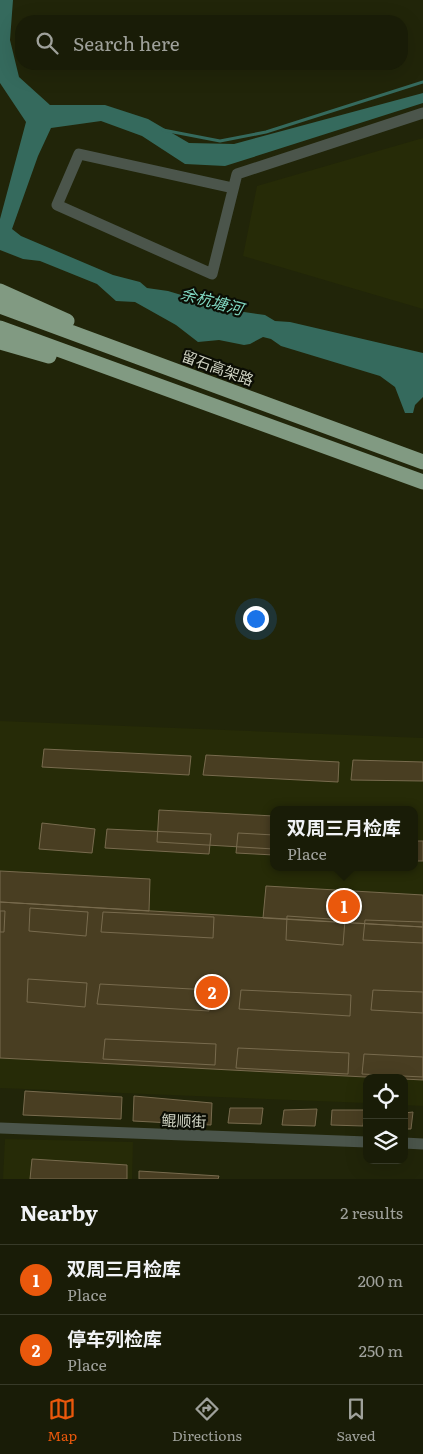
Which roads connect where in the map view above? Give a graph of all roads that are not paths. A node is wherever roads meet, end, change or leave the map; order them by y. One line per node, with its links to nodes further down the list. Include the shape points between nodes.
1 (423, 113): 2 (street, via 237,174)
2 (233, 188): 2 (street, via 212,274 57,205 79,154)
3 (0, 291): 7 (highway)
4 (0, 306): 7 (highway, 留石高架路)
5 (0, 328): 8 (highway)
6 (0, 342): 8 (highway)
7 (161, 365): 9 (highway, 留石高架路)
8 (148, 383): 12 (highway)
9 (334, 428): 10 (highway); 11 (highway, 留石高架路)
10 (423, 452)
11 (423, 462)
12 (423, 482)
13 (0, 1128): 14 (street, 鲲顺街)
14 (363, 1142)
15 (408, 1143): 16 (street)
16 (423, 1144)

